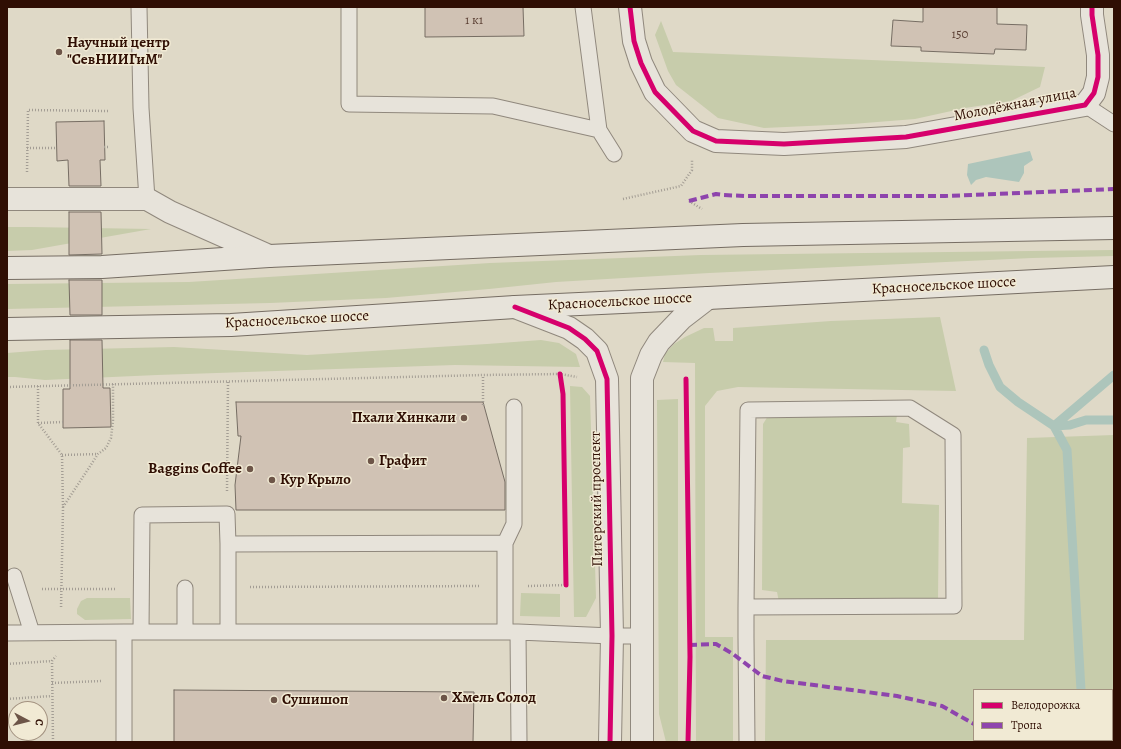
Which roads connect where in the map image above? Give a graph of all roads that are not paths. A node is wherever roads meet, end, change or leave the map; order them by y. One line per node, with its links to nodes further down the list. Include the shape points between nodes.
1 (139, 7): 11 (lane, via 141,108)
2 (349, 7): 8 (lane, via 349,104 493,106)
3 (583, 7): 8 (lane)
4 (630, 7): 6 (main road, Молодёжная улица, via 634,41 655,92 693,131 716,141 784,144 906,137)
5 (1092, 7): 6 (main road, Молодёжная улица, via 1098,77 1094,92)
6 (1085, 105): 7 (lane)
7 (1114, 124)
8 (599, 130): 9 (lane)
9 (614, 154)
10 (7, 199): 11 (main road)
11 (147, 199): 13 (main road, via 170,212)
12 (1114, 228): 13 (main road, via 743,235)
13 (269, 256): 14 (main road, via 102,267)
14 (7, 268)
15 (1114, 277): 16 (main road, Красносельское шоссе)
16 (708, 298): 17 (main road, Красносельское шоссе); 33 (main road, via 682,318 659,342 642,378)
17 (516, 307): 18 (main road, Красносельское шоссе, via 231,325); 32 (main road, Питерский проспект, via 569,328 585,339 597,351 607,379)
18 (7, 328)
19 (514, 407): 20 (lane, via 514,524)
20 (505, 543): 21 (lane); 29 (lane)
21 (228, 544): 26 (lane, via 227,514 142,515); 28 (lane)
22 (14, 576): 31 (lane)
23 (185, 588): 27 (lane)
24 (746, 607): 24 (lane, via 954,606 953,435 910,408 748,410); 38 (lane)
25 (124, 632): 26 (lane); 31 (lane); 34 (lane)
26 (142, 632): 27 (lane)
27 (185, 632): 28 (lane)
28 (228, 632): 29 (lane)
29 (512, 632): 32 (lane); 35 (lane)
30 (7, 633): 31 (lane)
31 (32, 633)
32 (612, 636): 33 (lane); 36 (main road, Питерский проспект)
33 (642, 636): 37 (main road)
34 (124, 742)
35 (519, 742)
36 (610, 742)
37 (642, 742)
38 (747, 742)

